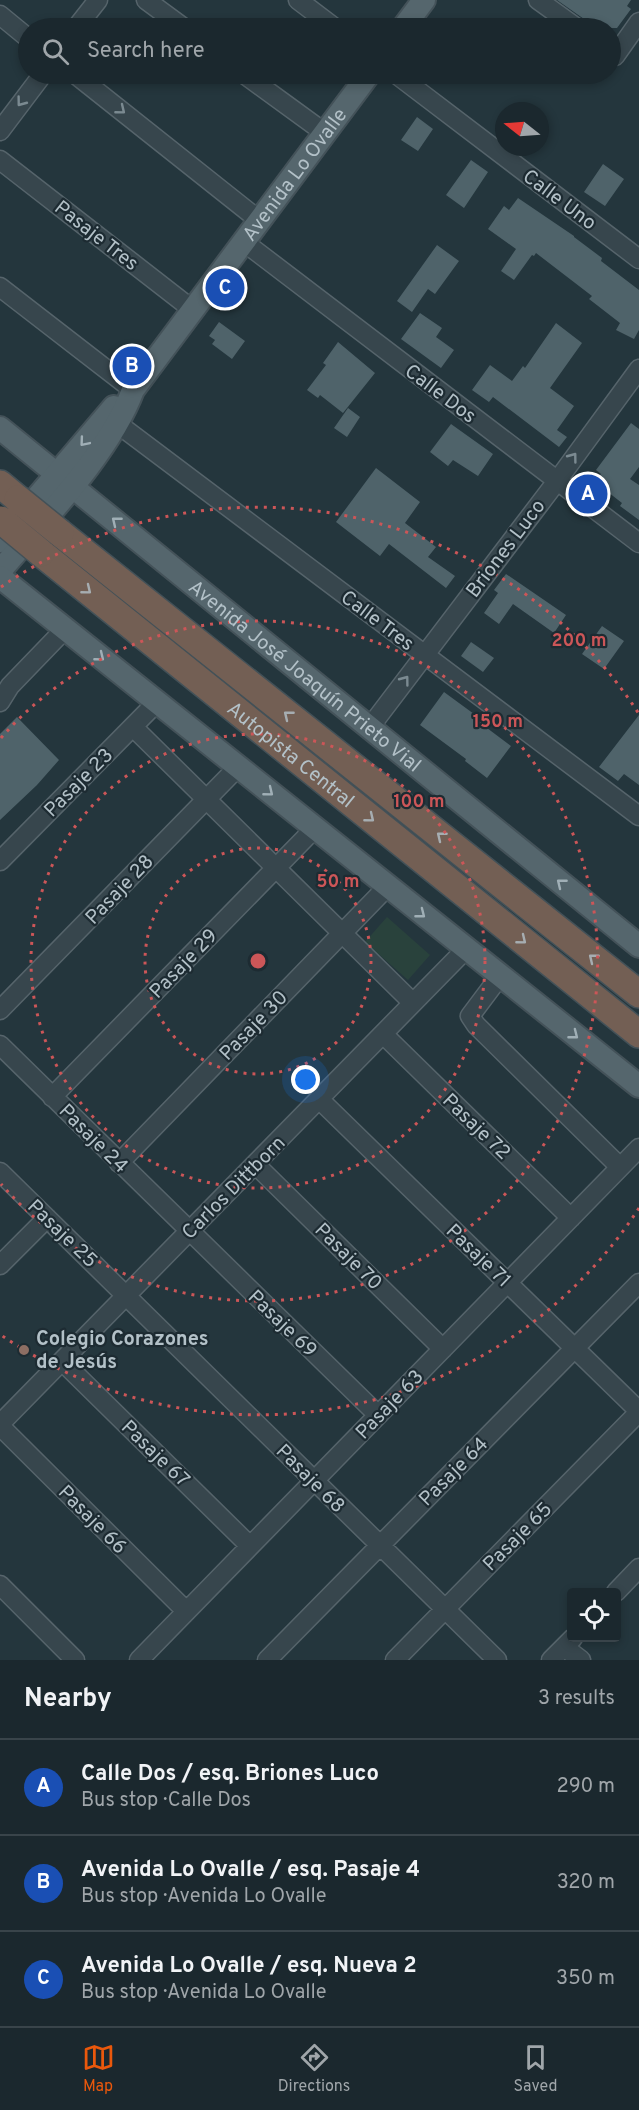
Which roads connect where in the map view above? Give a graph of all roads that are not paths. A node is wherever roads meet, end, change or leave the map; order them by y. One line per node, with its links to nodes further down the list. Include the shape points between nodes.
1 (98, 0): 7 (street)
2 (146, 0): 8 (street)
3 (298, 0): 9 (street)
4 (424, 0): 10 (main road)
5 (537, 0): 11 (street)
6 (0, 15): 13 (street)
7 (84, 18)
8 (170, 18)
9 (322, 18)
10 (410, 18)
11 (563, 18)
12 (639, 22): 14 (street)
13 (18, 30)
14 (621, 48)
15 (35, 84): 20 (street, one-way to 20)
16 (88, 84): 23 (street, one-way to 23)
17 (258, 84): 21 (street)
18 (362, 84): 21 (main road, Avenida Lo Ovalle)
19 (409, 84): 25 (street, Calle Uno)
20 (0, 131)
21 (325, 133): 23 (main road, Avenida Lo Ovalle)
22 (0, 160): 27 (street, Pasaje Tres)
23 (260, 221): 24 (main road, Avenida Lo Ovalle)
24 (244, 242): 27 (main road, Avenida Lo Ovalle); 33 (street, Calle Dos)
25 (639, 259)
26 (0, 287): 29 (street)
27 (193, 310): 29 (main road, Avenida Lo Ovalle)
28 (639, 369): 33 (street, Briones Luco, one-way to 28)
29 (133, 390): 30 (main road, Avenida Lo Ovalle); 32 (main road, Avenida Lo Ovalle, one-way to 32, via 111,410)
30 (118, 424): 32 (main road, Avenida Lo Ovalle); 41 (street, Calle Tres)
31 (0, 428): 32 (main road, Avenida José Joaquín Prieto Vial)
32 (65, 480): 36 (main road, Avenida Lo Ovalle); 38 (main road, Avenida Lo Ovalle); 45 (main road, Avenida José Joaquín Prieto Vial, one-way to 32)
33 (557, 481): 37 (street, Calle Dos); 41 (street, Briones Luco)
34 (9, 492): 57 (highway, Autopista Central, one-way to 34, bridge)
35 (0, 520): 61 (highway, Autopista Central, one-way to 61, bridge)
36 (0, 541)
37 (639, 543)
38 (0, 571)
39 (0, 577): 40 (main road)
40 (65, 629): 42 (street, via 10,686); 43 (main road, one-way to 43)
41 (424, 655): 45 (street, Briones Luco, one-way to 41); 48 (street, Calle Tres)
42 (0, 702)
43 (157, 702): 44 (street, Pasaje 23); 46 (main road)
44 (133, 727): 47 (street); 50 (street, Pasaje 23)
45 (370, 727): 54 (main road, Avenida José Joaquín Prieto Vial, one-way to 45)
46 (238, 767): 47 (street, Pasaje 28); 49 (main road, one-way to 49)
47 (207, 799): 51 (street); 59 (street, Pasaje 28)
48 (639, 816)
49 (314, 829): 51 (street, Pasaje 29); 52 (main road)
50 (0, 861)
51 (276, 868): 53 (street); 64 (street, Pasaje 29)
52 (387, 887): 53 (street, Pasaje 30); 55 (main road, one-way to 55)
53 (342, 933): 58 (street); 67 (street, Pasaje 30)
54 (639, 946)
55 (466, 949): 56 (main road); 58 (street, Carlos Dittborn)
56 (500, 976): 63 (main road, one-way to 63); 69 (street, via 470,1016)
57 (639, 994)
58 (413, 1003): 60 (street, Carlos Dittborn)
59 (0, 1010)
60 (382, 1034): 65 (street, Carlos Dittborn); 72 (street, Pasaje 72)
61 (639, 1034)
62 (0, 1046): 64 (street, Pasaje 24)
63 (639, 1086)
64 (52, 1097): 67 (street, Pasaje 24)
65 (319, 1099): 68 (street, Carlos Dittborn); 75 (street, Pasaje 71)
66 (639, 1148): 69 (street, Pasaje 63)
67 (119, 1163): 73 (street, Pasaje 24)
68 (255, 1164): 73 (street, Carlos Dittborn); 79 (street, Pasaje 70)
69 (620, 1167): 72 (street, Pasaje 63)
70 (0, 1172): 71 (street, Pasaje 25)
71 (47, 1218): 74 (street); 77 (street, Pasaje 25)
72 (571, 1218): 75 (street, Pasaje 63)
73 (189, 1231): 77 (street, Carlos Dittborn); 82 (street, Pasaje 69)
74 (0, 1265)
75 (507, 1282): 78 (street, Pasaje 71); 79 (street, Pasaje 63)
76 (639, 1283): 78 (street, Pasaje 64)
77 (126, 1295): 80 (street, Carlos Dittborn); 84 (street, Pasaje 68)
78 (575, 1348): 81 (street, Pasaje 71); 85 (street, Pasaje 64)
79 (443, 1349): 82 (street, Pasaje 63)
80 (62, 1361): 83 (street, Carlos Dittborn); 86 (street, Pasaje 67)
81 (639, 1411): 90 (street, Pasaje 65)
82 (378, 1415): 84 (street, Pasaje 63)
83 (0, 1425): 91 (street, Pasaje 66)
84 (314, 1480): 85 (street, Pasaje 68); 86 (street, Pasaje 63)
85 (380, 1545): 90 (street, Pasaje 68); 95 (street, Pasaje 64)
86 (250, 1546): 91 (street, Pasaje 63)
87 (639, 1568): 89 (street)
88 (0, 1585): 93 (street)
89 (621, 1588)
90 (445, 1609): 96 (street, Pasaje 65); 97 (street, Pasaje 68)
91 (186, 1611): 94 (street, Pasaje 63)
92 (563, 1648): 98 (street)
93 (75, 1660)
94 (139, 1660)
95 (267, 1660)
96 (395, 1660)
97 (496, 1660)
98 (581, 1660)

